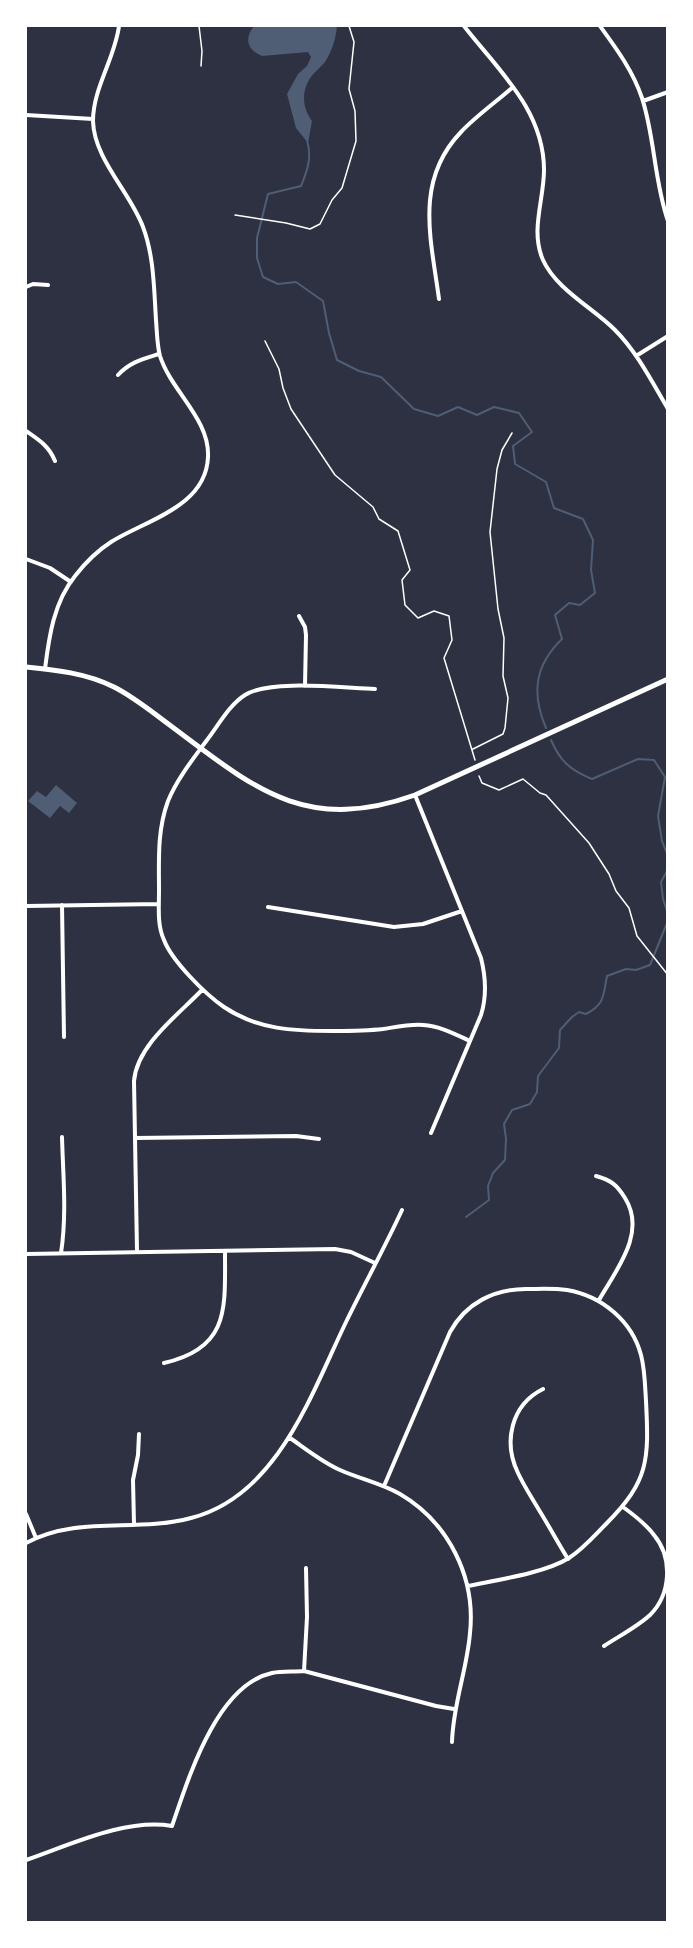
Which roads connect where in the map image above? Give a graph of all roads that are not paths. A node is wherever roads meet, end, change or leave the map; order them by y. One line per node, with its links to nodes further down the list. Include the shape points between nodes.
1 (119, 26): 8 (street)
2 (464, 26): 4 (street)
3 (600, 26): 6 (street, via 622,57)
4 (513, 87): 12 (street, via 462,131 438,168 430,192 429,213); 15 (street, via 535,120 543,151 537,234 543,260 556,280 613,328)
5 (668, 92): 6 (street)
6 (643, 101): 9 (street, via 658,188)
7 (26, 115): 8 (street)
8 (93, 119): 14 (street, via 102,154 137,212 148,241)
9 (668, 221)
10 (48, 285): 11 (street)
11 (26, 287)
12 (439, 299)
13 (668, 336): 15 (street)
14 (159, 354): 16 (street, via 126,366); 21 (street, via 170,380 206,436 208,457 204,476 185,501 108,543)
15 (636, 356): 17 (street)
16 (118, 375)
17 (668, 409)
18 (26, 431): 19 (street, via 51,451)
19 (55, 461)
20 (26, 559): 21 (street)
21 (71, 582): 24 (street, via 53,621)
22 (299, 616): 26 (street, via 306,635)
23 (26, 667): 24 (street)
24 (45, 669): 28 (street, via 87,676 116,688)
25 (668, 679): 29 (street)
26 (305, 686): 27 (street); 28 (street, via 266,686 245,695)
27 (375, 689)
28 (201, 748): 29 (street, via 257,787 306,806 364,808); 30 (street, via 176,785 164,814 159,846)
29 (415, 795): 34 (street)
30 (159, 904): 31 (street); 35 (street, via 165,944)
31 (62, 905): 32 (street); 36 (street)
32 (26, 906)
33 (268, 907): 34 (street, via 394,927 423,924)
34 (462, 911): 37 (street, via 481,958 485,981 483,1009)
35 (202, 990): 37 (street, via 238,1016 276,1029 364,1030 423,1025); 40 (street, via 150,1044 137,1065)
36 (64, 1037)
37 (470, 1041): 38 (street)
38 (431, 1133)
39 (62, 1137): 46 (street)
40 (135, 1138): 41 (street); 44 (street)
41 (319, 1139)
42 (597, 1176): 49 (street, via 619,1188 628,1203 633,1225 626,1252)
43 (402, 1210): 48 (street)
44 (137, 1251): 45 (street); 46 (street)
45 (225, 1251): 48 (street, via 335,1249); 50 (street, via 225,1303 217,1328 195,1353)
46 (61, 1253): 47 (street)
47 (26, 1254)
48 (375, 1263): 53 (street)
49 (599, 1300): 54 (street, via 565,1290 516,1289 491,1295 469,1308 450,1332); 55 (street, via 630,1331 644,1368 647,1455 640,1481)
50 (164, 1363)
51 (543, 1389): 60 (street, via 526,1400 516,1414 512,1455 518,1474)
52 (139, 1434): 57 (street, via 133,1480)
53 (290, 1438): 54 (street, via 338,1469); 57 (street, via 249,1486 218,1508 178,1521)
54 (384, 1486): 62 (street, via 413,1503 437,1526 455,1551)
55 (623, 1507): 60 (street); 63 (street, via 660,1543 667,1578 663,1596 653,1611)
56 (26, 1514): 58 (street)
57 (134, 1524): 58 (street, via 70,1527)
58 (36, 1538): 59 (street)
59 (26, 1543)
60 (568, 1559): 62 (street)
61 (306, 1568): 64 (street)
62 (468, 1586): 65 (street, via 470,1634)
63 (604, 1646)
64 (304, 1671): 65 (street); 67 (street, via 271,1673 241,1689 197,1755 172,1826 138,1825)
65 (454, 1709): 66 (street)
66 (452, 1742)
67 (26, 1860)

